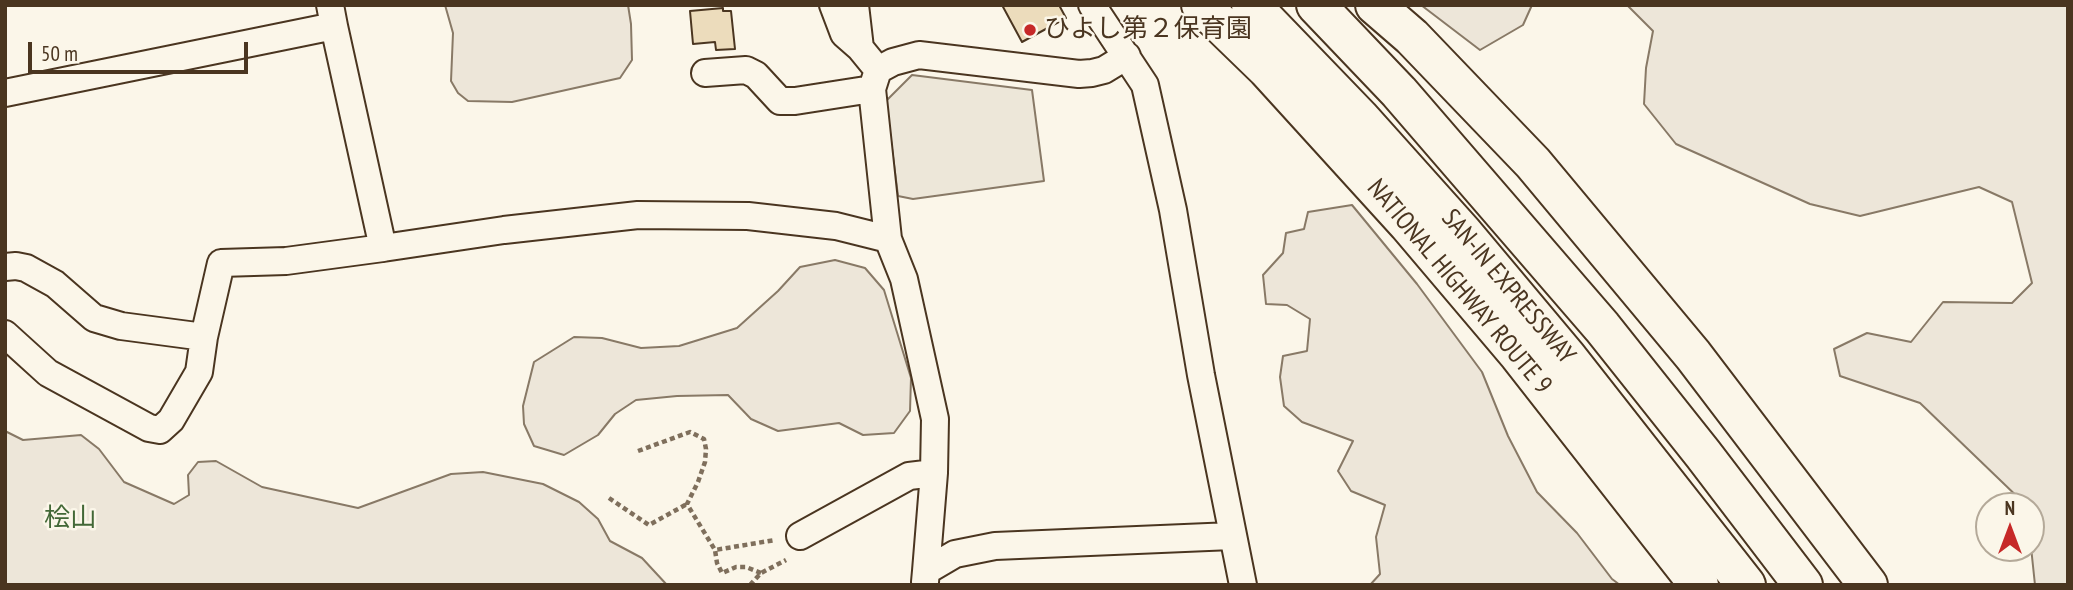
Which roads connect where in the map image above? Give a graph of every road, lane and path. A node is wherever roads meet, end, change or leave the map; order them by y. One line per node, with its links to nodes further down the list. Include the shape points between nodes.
1 (833, 5): 9 (street, via 844,34)
2 (855, 5): 9 (street)
3 (1092, 5): 10 (street)
4 (1201, 5): 29 (highway, NATIONAL HIGHWAY ROUTE 9, via 1267,69 1408,224 1519,355)
5 (1251, 5): 30 (highway, SAN-IN EXPRESSWAY, via 1463,233)
6 (1316, 5): 31 (highway, SAN-IN EXPRESSWAY, via 1399,92 1602,327)
7 (1375, 5): 32 (highway, via 1412,37 1533,163 1693,355)
8 (332, 16): 13 (street); 15 (street)
9 (860, 48): 12 (street)
10 (1127, 56): 12 (street, via 1092,73 919,55 893,62); 24 (street, via 1146,85)
11 (705, 73): 12 (street, via 746,70 757,75 780,101)
12 (875, 80): 14 (street)
13 (5, 93)
14 (888, 239): 15 (street, via 836,226 748,216 638,215); 20 (street, via 904,279 935,419)
15 (383, 248): 18 (street, via 286,261 221,263)
16 (5, 267): 18 (street, via 26,268 55,284 94,318)
17 (5, 334): 18 (street, via 48,373 149,428 160,429 171,420 199,372)
18 (204, 337)
19 (638, 452): 22 (path, via 690,432 704,439 705,462)
20 (934, 473): 23 (street, via 909,476); 27 (street)
21 (609, 498): 22 (path, via 649,525)
22 (687, 504): 25 (path)
23 (800, 536): 25 (path)
24 (1232, 536): 27 (street, via 995,546 955,554); 28 (street)
25 (715, 550): 26 (path, via 722,573 736,567)
26 (761, 572)
27 (925, 578)
28 (1243, 585)
29 (1699, 585)
30 (1746, 585)
31 (1803, 585)
32 (1868, 585)

